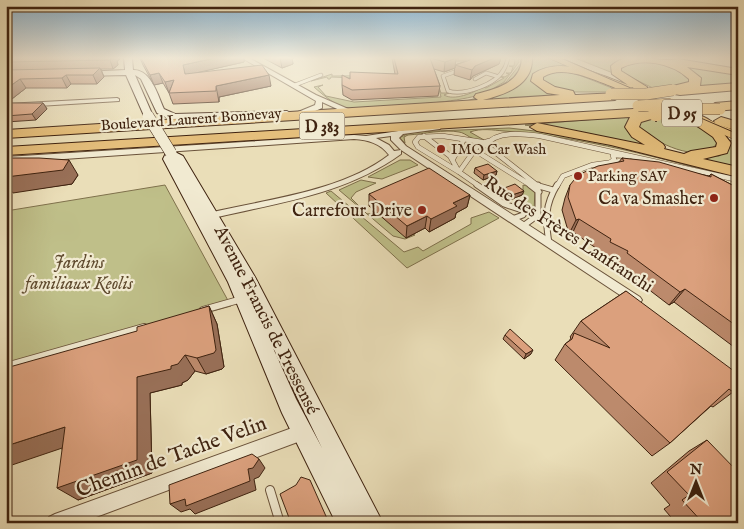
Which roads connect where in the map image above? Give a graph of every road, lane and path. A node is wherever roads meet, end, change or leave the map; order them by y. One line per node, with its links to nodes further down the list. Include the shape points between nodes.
1 (136, 83): 57 (street, Avenue Francis de Pressensé, bridge, via 141,104 171,153 169,159)
2 (147, 83): 28 (street, via 160,111 174,117)
3 (291, 83): 14 (street)
4 (301, 83): 14 (lane)
5 (445, 83): 6 (lane, via 448,91 455,95 470,92)
6 (485, 83)
7 (516, 83): 25 (highway, via 494,93 458,101)
8 (541, 83): 22 (highway, via 546,88 564,93)
9 (595, 83): 22 (highway)
10 (599, 83): 22 (main road, D 95)
11 (626, 83): 16 (main road, D 95)
12 (632, 83): 16 (highway)
13 (695, 83): 17 (highway)
14 (295, 85): 19 (street)
15 (738, 86): 17 (highway)
16 (645, 91): 17 (highway, bridge); 22 (highway, bridge); 27 (main road, D 95)
17 (675, 91)
18 (738, 92): 22 (highway, Boulevard Laurent Bonnevay / D 383)
19 (314, 96): 26 (street); 28 (street, via 319,100 319,106)
20 (738, 98): 22 (highway, Boulevard Laurent Bonnevay / D 383, bridge, via 702,102)
21 (117, 100): 23 (street)
22 (632, 101): 25 (highway); 29 (highway, bridge); 29 (main road, D 95); 29 (highway, via 636,119 632,127 652,144 692,155 722,150 723,140); 30 (highway); 38 (highway, Boulevard Laurent Bonnevay / D 383); 41 (highway, Boulevard Laurent Bonnevay / D 383)
23 (6, 106)
24 (738, 106): 27 (highway)
25 (373, 110): 26 (highway)
26 (349, 111): 28 (highway)
27 (719, 112): 29 (highway, bridge); 32 (highway)
28 (302, 114): 34 (highway)
29 (689, 114): 37 (main road, D 95)
30 (460, 124): 31 (highway); 51 (highway, via 551,129 710,165)
31 (444, 125): 33 (street); 43 (highway)
32 (738, 128)
33 (400, 133): 36 (street); 42 (street, via 394,138)
34 (6, 134)
35 (424, 136): 39 (lane, via 445,134); 47 (lane); 50 (lane, via 415,142 418,147)
36 (362, 137): 45 (street, via 384,144); 48 (street)
37 (738, 137)
38 (6, 140)
39 (463, 141): 40 (lane); 47 (lane)
40 (489, 141): 44 (lane, via 479,144); 46 (lane, via 522,134); 54 (lane, via 487,147)
41 (6, 147)
42 (403, 148): 45 (street); 58 (street, Rue des Frères Lanfranchi)
43 (6, 151)
44 (476, 151): 50 (lane); 56 (lane)
45 (394, 155): 57 (street, via 369,171 330,186)
46 (648, 158): 49 (lane, via 613,156 614,160); 51 (lane)
47 (453, 159): 50 (lane, via 459,166)
48 (6, 160)
49 (608, 164): 52 (lane, via 620,160 638,162); 55 (lane, via 592,165 563,176)
50 (459, 172): 58 (lane, via 500,200 525,211)
51 (735, 175): 53 (lane)
52 (716, 182)
53 (738, 182)
54 (539, 186): 55 (lane); 56 (lane)
55 (553, 190): 60 (lane, via 546,212)
56 (539, 192): 59 (lane, via 538,215)
57 (208, 217): 61 (street, Avenue Francis de Pressensé)
58 (512, 219): 59 (street, Rue des Frères Lanfranchi)
59 (523, 226): 60 (street, Rue des Frères Lanfranchi)
60 (549, 243): 62 (street, Rue des Frères Lanfranchi)
61 (250, 297): 63 (lane); 66 (street, Avenue Francis de Pressensé, via 289,406)
62 (645, 306)
63 (194, 313)
64 (148, 326): 65 (lane)
65 (6, 366)
66 (312, 429): 68 (street, Chemin de Tache Velin); 70 (street, Avenue Francis de Pressensé); 71 (street, Avenue Francis de Pressensé)
67 (270, 490): 69 (lane)
68 (55, 523)
69 (280, 523)
70 (348, 523)
71 (371, 523)

